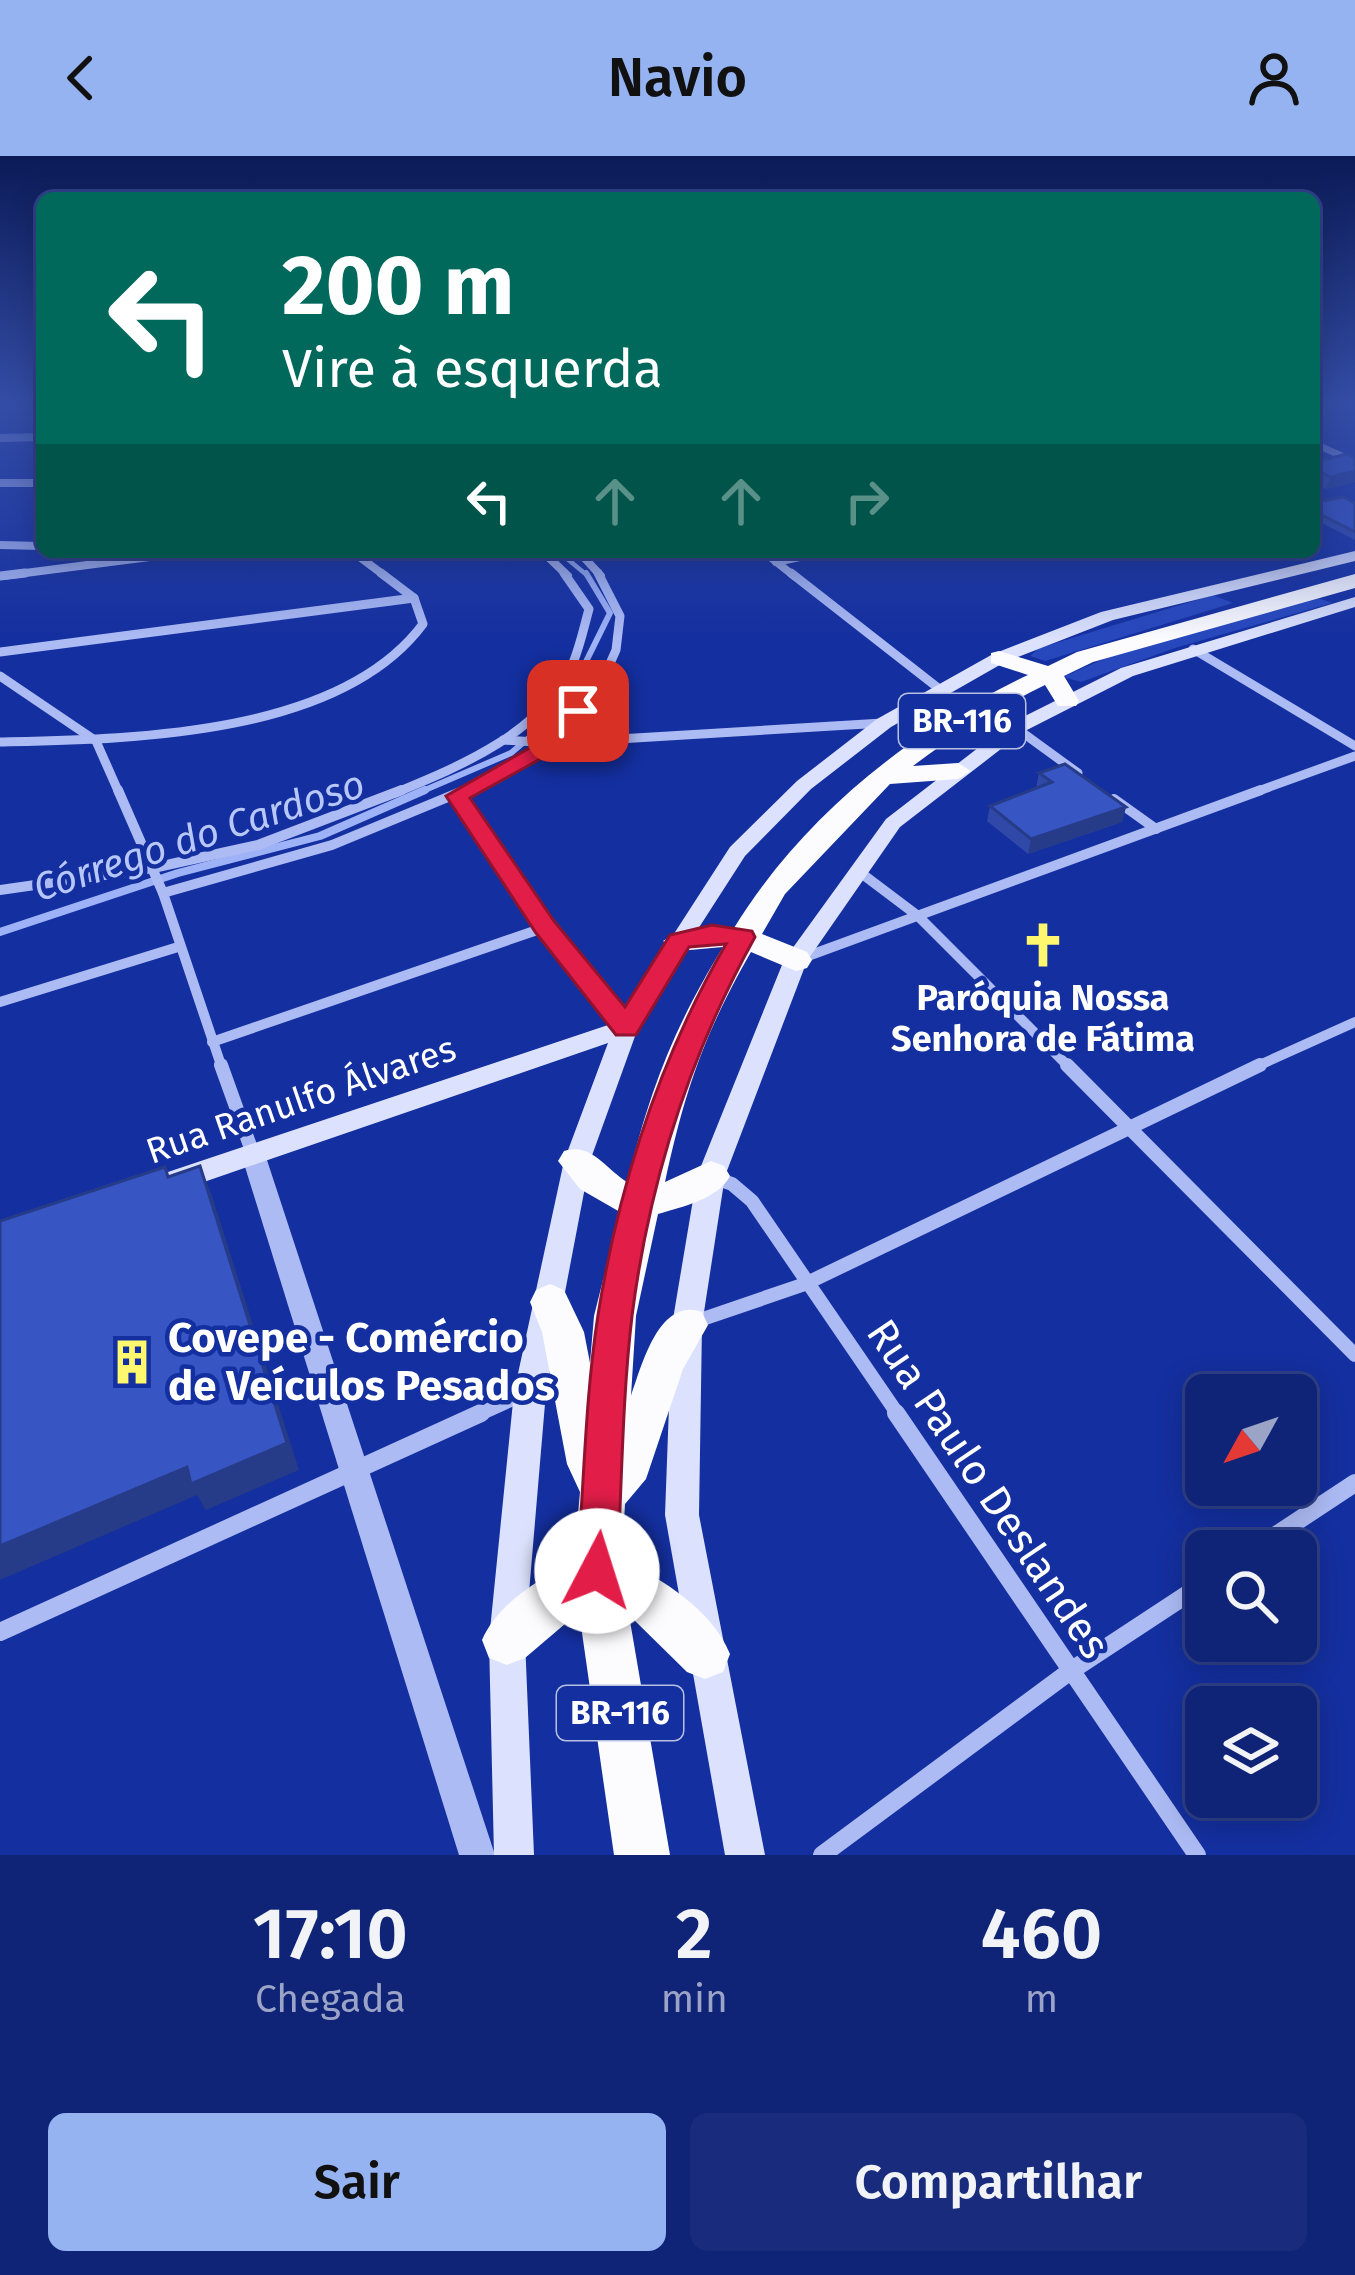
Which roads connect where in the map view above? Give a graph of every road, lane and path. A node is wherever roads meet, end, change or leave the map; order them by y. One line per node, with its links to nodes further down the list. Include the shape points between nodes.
1 (0, 483): 2 (street)
2 (36, 483)
3 (0, 545): 4 (street)
4 (36, 546)
5 (1355, 556): 13 (main road)
6 (141, 558): 14 (street)
7 (361, 558): 17 (street)
8 (549, 558): 28 (street, via 590,609 572,667)
9 (585, 558): 31 (street, via 620,611 623,635 616,661)
10 (771, 558): 12 (street)
11 (795, 558): 12 (street)
12 (776, 562): 24 (street)
13 (1316, 565): 15 (main road); 16 (highway)
14 (0, 576)
15 (1222, 586): 18 (highway); 21 (main road, via 1107,616)
16 (1353, 588): 18 (highway, BR-116); 19 (main road)
17 (414, 598): 20 (street); 29 (street, via 423,624 385,666 351,685 310,702)
18 (1254, 606): 22 (highway, BR-116)
19 (1193, 649): 25 (main road); 32 (street)
20 (0, 652)
21 (999, 658): 22 (highway); 24 (main road)
22 (1048, 674): 25 (highway); 35 (highway, BR-116)
23 (0, 676): 29 (street)
24 (942, 691): 26 (main road)
25 (1067, 701): 27 (main road)
26 (884, 723): 31 (street); 47 (main road, via 737,852)
27 (1016, 728): 34 (main road); 36 (street)
28 (503, 740): 31 (street); 40 (street, via 338,818)
29 (96, 741): 30 (street); 40 (street)
30 (0, 742)
31 (552, 743): 38 (street)
32 (1355, 746)
33 (1355, 756): 39 (street)
34 (958, 771): 35 (highway); 41 (main road, via 893,823)
35 (882, 776): 46 (highway, BR-116, via 773,889)
36 (1086, 779)
37 (1104, 791): 39 (street)
38 (457, 796): 43 (street, via 306,856); 45 (street)
39 (1156, 829): 44 (street)
40 (153, 868): 42 (street); 43 (street)
41 (857, 870): 44 (street); 49 (main road)
42 (0, 890)
43 (163, 893): 48 (street)
44 (918, 916): 49 (street); 54 (street)
45 (545, 927): 52 (street); 53 (street)
46 (742, 937): 47 (highway); 49 (highway); 59 (highway, BR-116, via 668,1089)
47 (680, 941): 52 (main road)
48 (178, 947): 50 (street); 53 (street)
49 (796, 960): 57 (main road)
50 (0, 1002)
51 (1355, 1022): 54 (street)
52 (626, 1028): 55 (main road, Rua Ranulfo Álvares); 56 (main road)
53 (212, 1042): 55 (street)
54 (1126, 1126): 60 (street); 63 (street)
55 (253, 1154): 58 (main road, Rua Ranulfo Álvares); 65 (street)
56 (577, 1161): 59 (highway, via 601,1189); 61 (main road)
57 (711, 1176): 59 (highway); 60 (street, Rua Paulo Deslandes, via 752,1201); 62 (main road)
58 (148, 1190)
59 (639, 1204): 67 (highway, BR-116, via 615,1316)
60 (805, 1284): 62 (street); 74 (street, Rua Paulo Deslandes)
61 (550, 1303): 64 (main road); 67 (highway)
62 (687, 1325): 67 (highway, via 664,1362 630,1464); 73 (main road, via 682,1515)
63 (1355, 1355)
64 (530, 1392): 65 (street); 72 (main road)
65 (355, 1469): 71 (street); 75 (street)
66 (1355, 1483): 68 (street)
67 (604, 1494): 69 (highway, BR-116)
68 (1284, 1530)
69 (597, 1571): 72 (highway); 73 (highway, via 655,1603); 77 (highway, BR-116)
70 (1185, 1596): 74 (street)
71 (0, 1632)
72 (508, 1640): 76 (main road)
73 (705, 1654): 78 (main road)
74 (1069, 1672): 79 (street); 80 (street, Rua Paulo Deslandes)
75 (477, 1855)
76 (514, 1855)
77 (642, 1855)
78 (745, 1855)
79 (822, 1855)
80 (1197, 1855)

